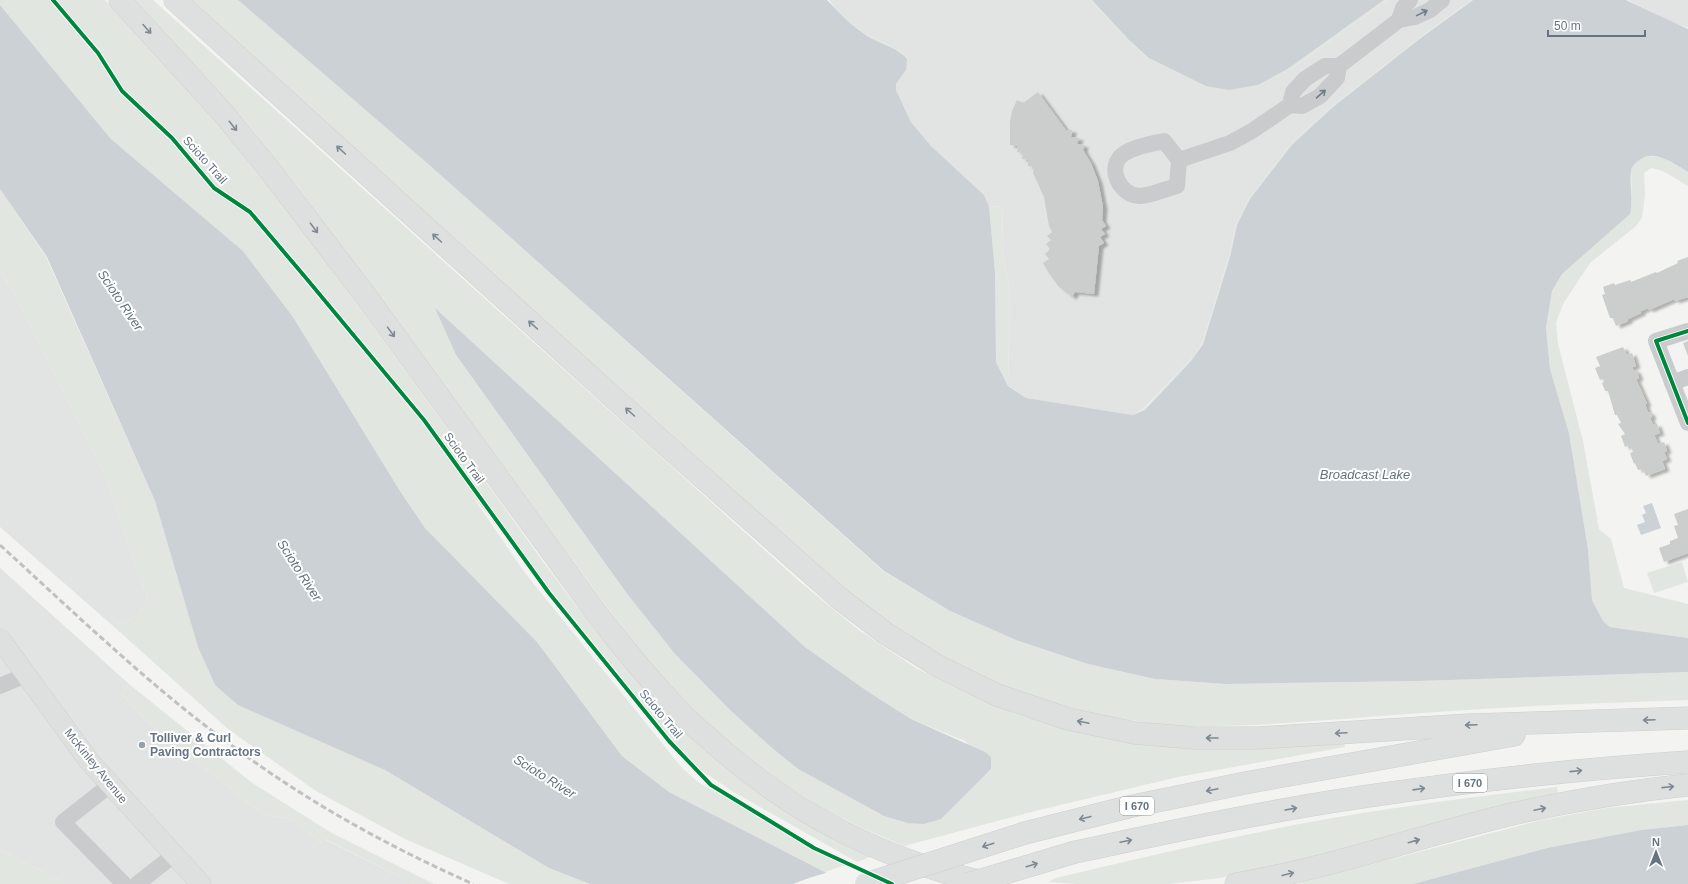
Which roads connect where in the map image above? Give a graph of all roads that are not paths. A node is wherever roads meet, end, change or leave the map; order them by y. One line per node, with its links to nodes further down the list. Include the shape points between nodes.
1 (120, 0): 27 (highway, one-way to 27, via 224,114 269,169 365,295 595,611 628,654 684,716 734,761 817,819 881,851 959,876)
2 (175, 0): 17 (highway, one-way to 2, via 1468,725 1258,738 1196,738 1135,733 1068,719 997,695 938,666 884,633 773,541)
3 (1410, 0): 5 (street, via 1403,8)
4 (1442, 0): 5 (street, one-way to 4, via 1415,17 1430,10)
5 (1399, 20): 6 (street)
6 (1339, 66): 7 (street, via 1325,66 1305,80 1293,92); 7 (street, one-way to 6, via 1302,106 1320,96 1337,78)
7 (1290, 104): 8 (street, via 1230,143)
8 (1179, 160)
9 (1688, 331): 11 (street, via 1656,341)
10 (1688, 377): 11 (street)
11 (1672, 383): 12 (street)
12 (1688, 423)
13 (0, 639): 14 (main road, McKinley Avenue)
14 (26, 675): 15 (street); 19 (main road, McKinley Avenue, via 76,744)
15 (0, 686)
16 (1688, 718): 17 (highway, I 670, one-way to 17)
17 (1580, 722): 25 (highway, I 670, one-way to 25, bridge, via 1250,782 1128,807 1025,833)
18 (1688, 762): 26 (highway, I 670, one-way to 18, bridge, via 1075,852 1193,827 1361,797 1606,768)
19 (110, 785): 21 (main road, McKinley Avenue); 22 (street, via 63,822)
20 (1688, 786): 28 (highway, one-way to 20, via 1300,871 1512,814 1587,799)
21 (174, 854): 23 (street); 24 (main road, McKinley Avenue)
22 (124, 884)
23 (137, 884)
24 (202, 884)
25 (866, 884)
26 (968, 884)
27 (996, 884)
28 (1236, 884)

